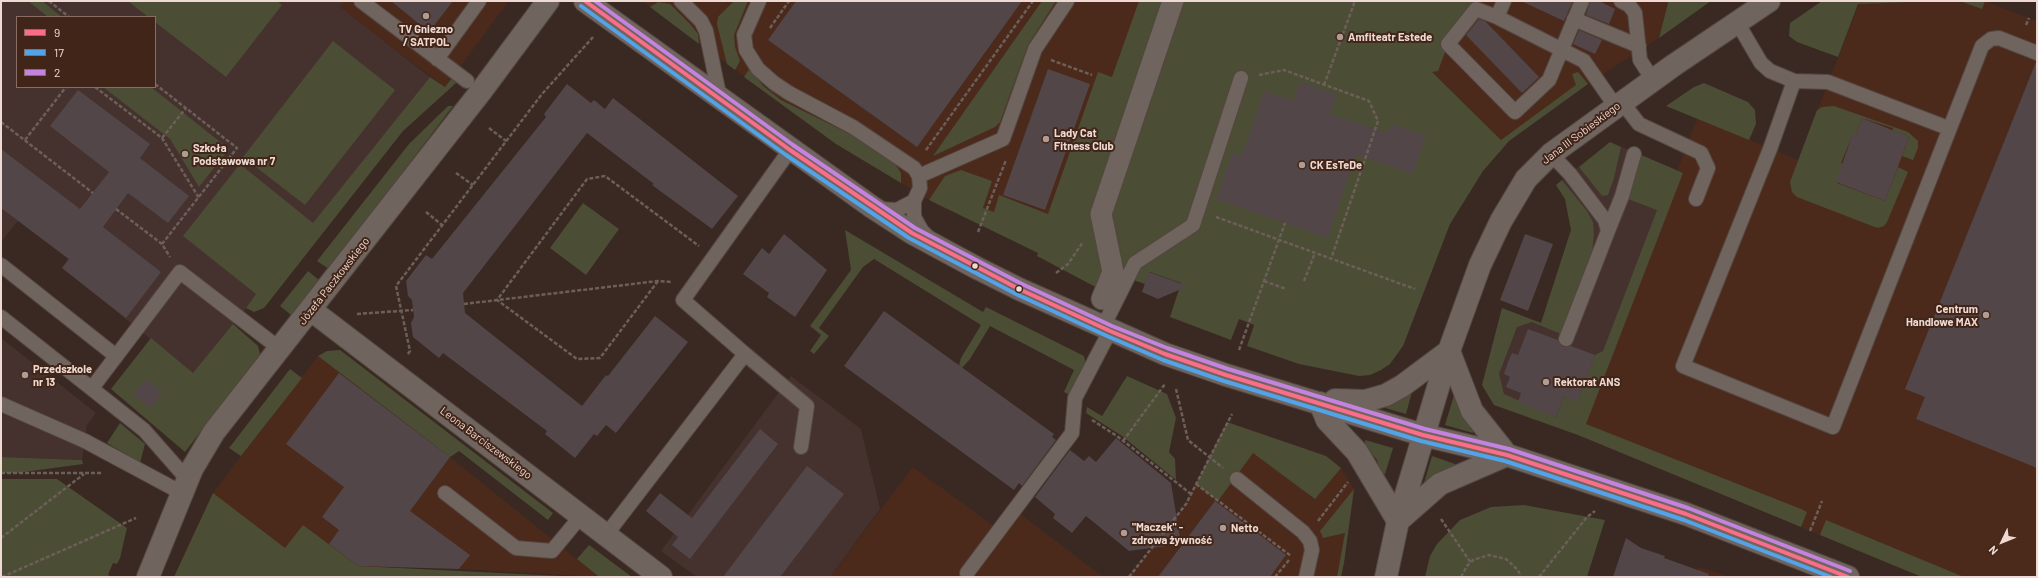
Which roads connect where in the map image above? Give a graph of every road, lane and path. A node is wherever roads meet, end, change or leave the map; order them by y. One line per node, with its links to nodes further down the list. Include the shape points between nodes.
1 (49, 1): 16 (path)
2 (361, 1): 26 (lane)
3 (479, 1): 26 (lane)
4 (548, 1): 82 (street, Józefa Paczkowskiego)
5 (585, 1): 35 (street)
6 (681, 1): 35 (lane, via 701,21 706,31)
7 (759, 1): 47 (lane, via 744,35 746,50 758,69 778,86 853,127)
8 (1033, 1): 47 (path)
9 (1067, 1): 47 (lane, via 1035,49 1003,139)
10 (1173, 1): 79 (street, via 1101,214 1113,272)
11 (1356, 1): 32 (path)
12 (1504, 1): 17 (lane)
13 (1582, 1): 19 (lane)
14 (1621, 1): 23 (lane, via 1629,5 1635,13)
15 (1769, 1): 20 (street, Jana III Sobieskiego)
16 (68, 16)
17 (1497, 17): 24 (lane); 24 (lane, via 1476,9 1448,44 1516,112 1549,80)
18 (2029, 18): 21 (path)
19 (1574, 19): 23 (lane); 24 (lane)
20 (1737, 22): 28 (street, Jana III Sobieskiego); 30 (lane, via 1761,63 1770,71)
21 (2026, 25)
22 (593, 37): 43 (path, via 542,94)
23 (1639, 46): 28 (lane, via 1640,60)
24 (1561, 50): 36 (lane, via 1584,61)
25 (2037, 53): 40 (lane, via 1999,38 1991,39 1982,46)
26 (437, 59): 29 (lane)
27 (1241, 78): 32 (path, via 1284,70); 57 (lane)
28 (1653, 80): 36 (street, Jana III Sobieskiego)
29 (467, 81)
30 (1794, 81): 40 (lane, via 1828,82); 40 (lane, via 1770,149 1683,366 1832,427)
31 (156, 85): 37 (path)
32 (1324, 85): 69 (path, via 1369,101 1378,121)
33 (65, 88): 42 (path)
34 (96, 88): 41 (path)
35 (720, 99): 44 (street)
36 (1619, 104): 45 (street, Jana III Sobieskiego); 53 (lane, via 1638,124 1701,153 1708,168)
37 (186, 108): 41 (path); 52 (path, via 237,148)
38 (1, 122): 42 (path)
39 (489, 128): 43 (path)
40 (1948, 128)
41 (162, 138): 52 (path)
42 (26, 140): 51 (path)
43 (506, 141): 50 (path)
44 (790, 150): 55 (street); 68 (lane)
45 (1550, 154): 61 (lane, via 1570,174 1605,220); 91 (street, Jana III Sobieskiego, via 1526,179 1501,221 1480,265)
46 (1634, 154): 61 (lane, via 1622,196)
47 (917, 172): 54 (lane, via 920,188)
48 (456, 173): 50 (path)
49 (998, 183): 62 (path)
50 (472, 185): 60 (path)
51 (93, 193)
52 (199, 198): 64 (path)
53 (1696, 199)
54 (914, 201): 55 (lane, via 897,210); 65 (lane, via 914,217)
55 (872, 207): 65 (street)
56 (116, 209): 64 (path)
57 (1198, 210): 63 (path); 87 (lane, via 1193,225 1135,263)
58 (426, 212): 60 (path)
59 (1285, 223): 63 (path)
60 (442, 225): 84 (path, via 396,286)
61 (1608, 231): 88 (lane)
62 (978, 232)
63 (1279, 240): 67 (path); 74 (path)
64 (162, 244): 71 (path)
65 (934, 244): 87 (street, via 1019,289)
66 (1077, 252): 72 (path, via 1068,264)
67 (1315, 253): 69 (path); 75 (path)
68 (714, 257): 76 (lane); 80 (path, via 605,176 587,179)
69 (1331, 259): 77 (path)
70 (1, 265): 93 (lane)
71 (180, 272): 89 (lane); 93 (lane)
72 (1056, 273)
73 (658, 281): 76 (path); 80 (path); 80 (path, via 600,358 577,359)
74 (1264, 281): 78 (path); 90 (path)
75 (1304, 281)
76 (696, 282): 92 (lane, via 683,300)
77 (1415, 289)
78 (1286, 290)
79 (1102, 299)
80 (497, 300): 81 (path)
81 (464, 304)
82 (311, 310): 89 (street, Józefa Paczkowskiego); 118 (street, Leona Barciszewskiego)
83 (413, 310): 84 (path)
84 (401, 311): 85 (path); 94 (path, via 410,350)
85 (350, 315)
86 (1, 317): 96 (lane)
87 (1106, 329): 98 (street, via 1165,354); 100 (lane, via 1075,398)
88 (1566, 339)
89 (280, 349): 113 (street, Józefa Paczkowskiego, via 214,432)
90 (1238, 350)
91 (1449, 351): 98 (street, via 1386,395 1365,401 1332,400); 102 (street, Jana III Sobieskiego); 105 (street, via 1472,411)
92 (745, 354): 104 (lane, via 807,406); 123 (lane)
93 (116, 356): 96 (lane)
94 (406, 356)
95 (1165, 384): 103 (path)
96 (92, 388): 113 (lane, via 144,430)
97 (1176, 389): 106 (path, via 1188,440)
98 (1320, 403): 102 (street); 121 (street, via 1327,420 1357,452)
99 (1, 404): 113 (lane)
100 (1074, 409): 103 (path); 128 (lane, via 1072,434)
101 (1232, 414): 106 (path)
102 (1423, 435): 105 (street); 121 (street, Jana III Sobieskiego)
103 (1123, 441): 115 (path)
104 (802, 447)
105 (1507, 455): 121 (street, via 1440,484); 129 (street, via 1686,514)
106 (1210, 458): 111 (path); 112 (path)
107 (1, 473): 108 (path)
108 (85, 473): 109 (path); 125 (path)
109 (107, 474)
110 (1352, 476): 124 (path)
111 (1237, 479): 124 (lane)
112 (1196, 484): 115 (path); 126 (path)
113 (185, 486): 132 (street, Józefa Paczkowskiego)
114 (445, 493): 118 (lane, via 516,548 552,551)
115 (1191, 494): 134 (path)
116 (1822, 501): 122 (path)
117 (1595, 510): 139 (path)
118 (581, 516): 123 (street, Leona Barciszewskiego)
119 (136, 518): 131 (path)
120 (1441, 519): 127 (path)
121 (1398, 521): 136 (street, Jana III Sobieskiego)
122 (1810, 531)
123 (606, 535): 133 (street, Leona Barciszewskiego)
124 (1306, 537): 126 (path); 130 (lane, via 1312,550)
125 (1, 538)
126 (1291, 556): 135 (path)
127 (1471, 562): 137 (path); 138 (path, via 1481,556 1498,556 1513,564)
128 (967, 573)
129 (1835, 575)
130 (1306, 576)
131 (2, 577)
132 (148, 577)
133 (661, 577)
134 (1129, 577)
135 (1275, 577)
136 (1386, 577)
137 (1461, 577)
138 (1521, 577)
139 (1538, 577)

